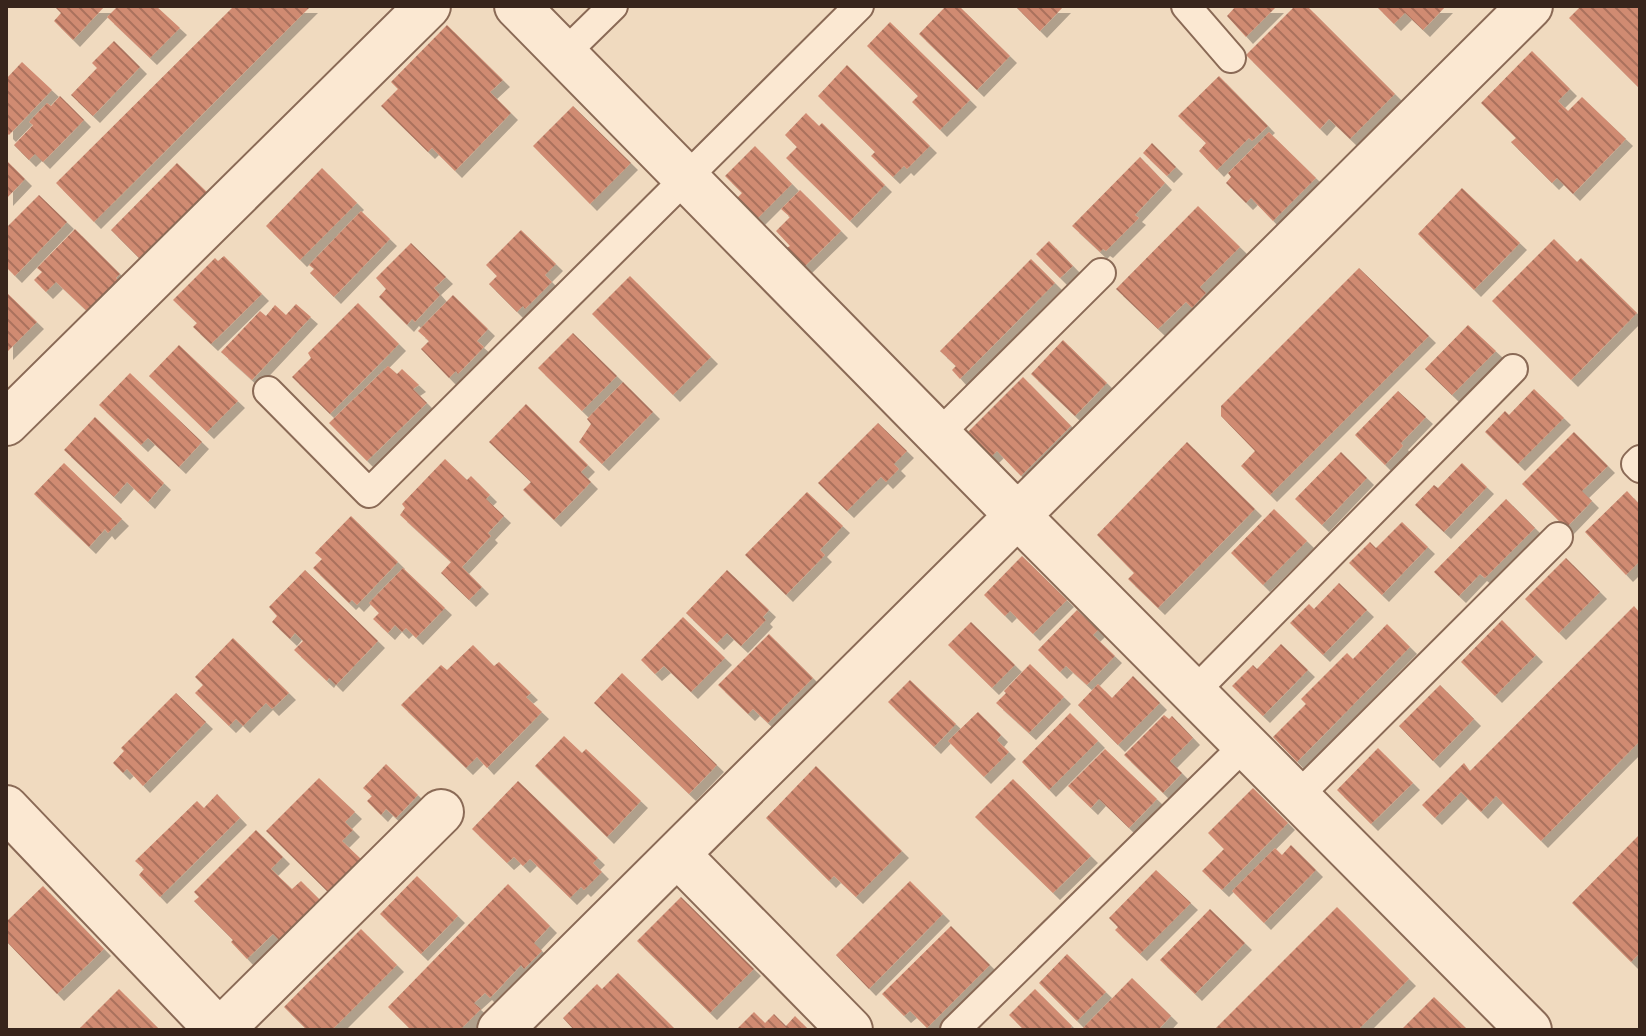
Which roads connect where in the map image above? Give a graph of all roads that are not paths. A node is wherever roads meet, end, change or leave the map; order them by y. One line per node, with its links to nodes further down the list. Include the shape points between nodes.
1 (428, 6): 13 (street)
2 (517, 6): 7 (street)
3 (613, 6): 7 (lane)
4 (859, 6): 9 (lane)
5 (1186, 6): 8 (lane)
6 (1530, 6): 17 (street)
7 (564, 54): 9 (street)
8 (1231, 58)
9 (688, 179): 12 (lane, via 369,493); 14 (street)
10 (1101, 273): 14 (lane)
11 (1513, 369): 19 (lane)
12 (268, 391)
13 (6, 423)
14 (938, 435): 17 (street)
15 (1640, 460): 16 (lane)
16 (1640, 468)
17 (1016, 514): 19 (street); 24 (street)
18 (1558, 537): 21 (lane)
19 (1194, 692): 20 (street)
20 (1246, 744): 21 (street); 28 (lane)
21 (1298, 796): 29 (street)
22 (441, 812): 25 (street)
23 (13, 829): 25 (street)
24 (677, 854): 26 (street); 27 (street)
25 (219, 1030)
26 (500, 1030)
27 (850, 1030)
28 (955, 1030)
29 (1529, 1030)

